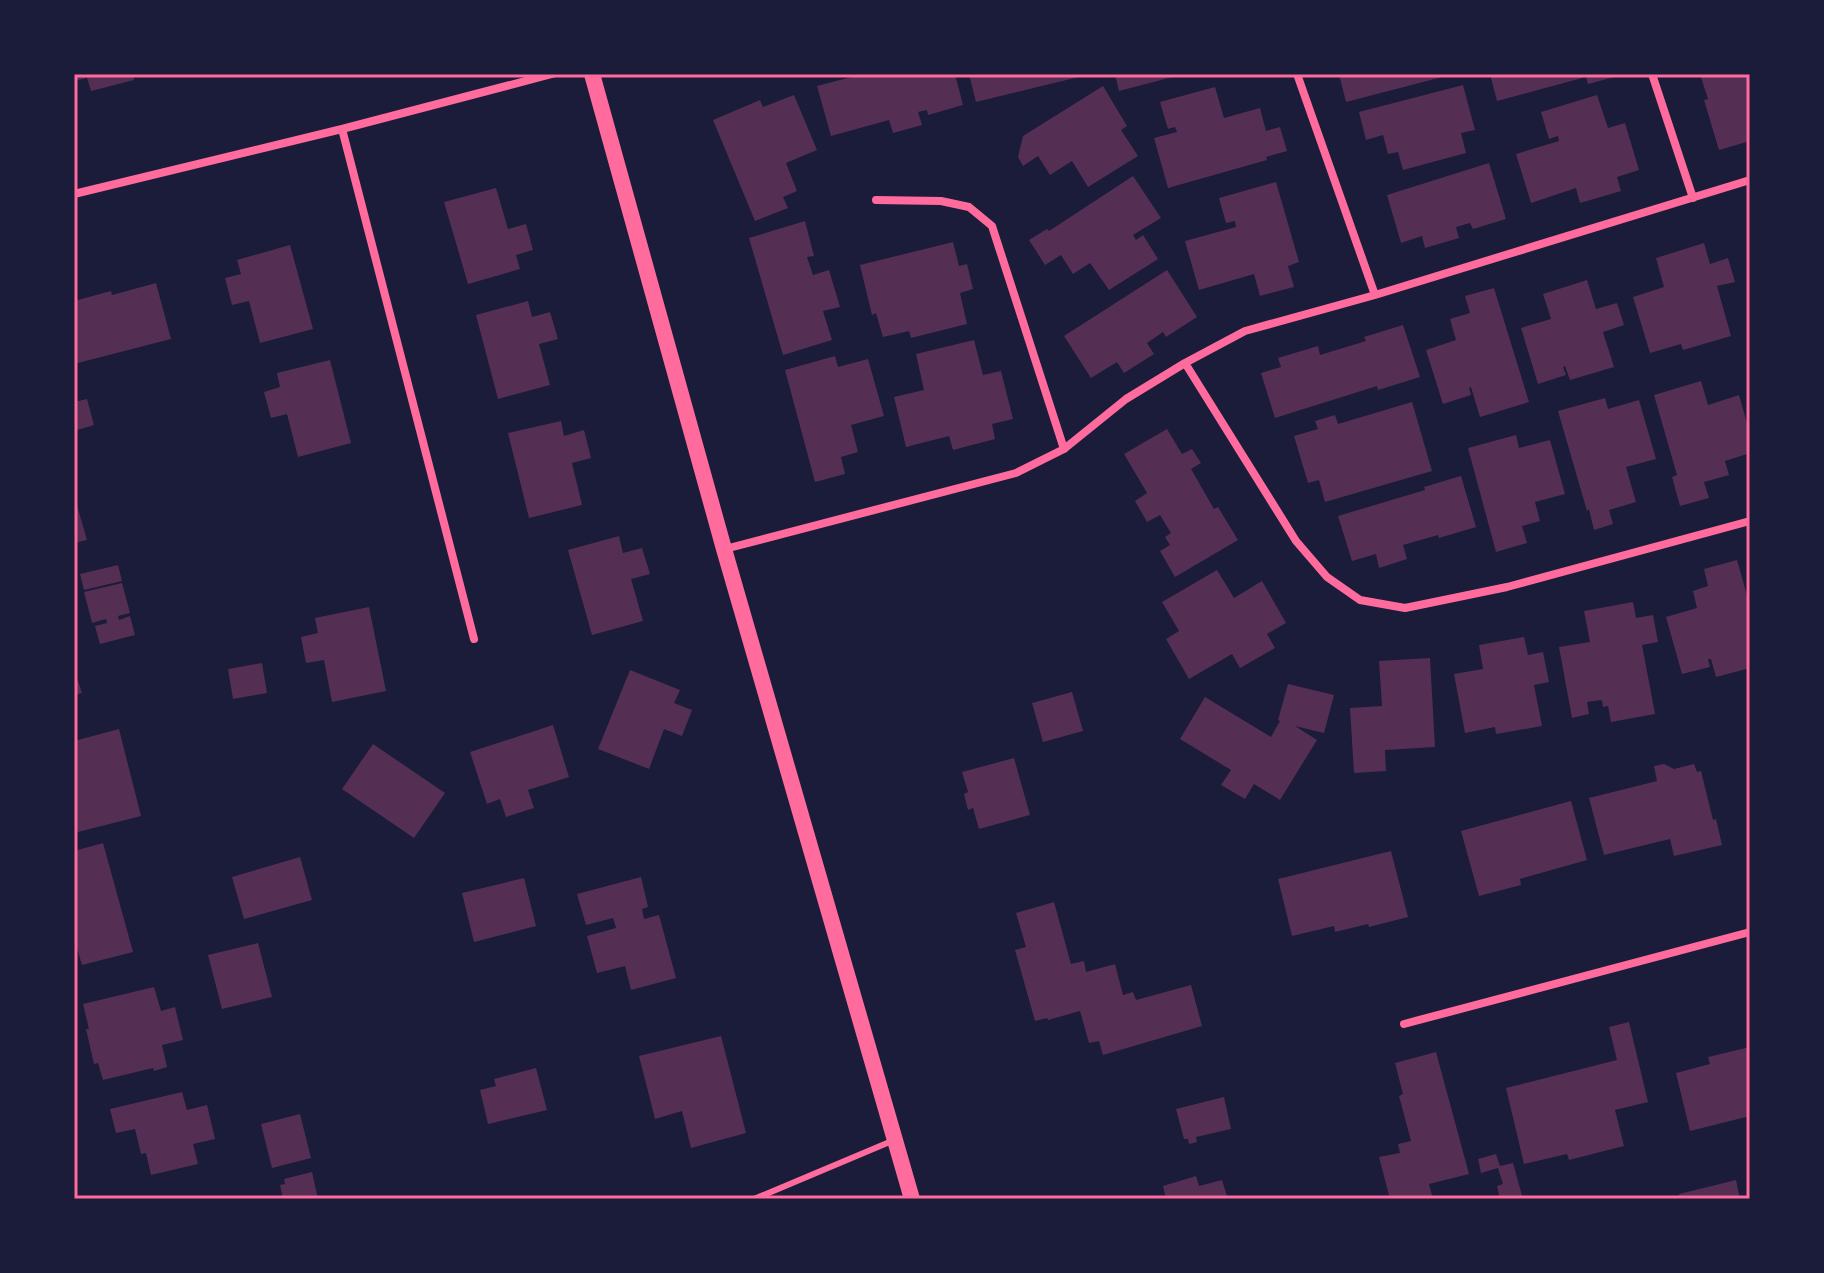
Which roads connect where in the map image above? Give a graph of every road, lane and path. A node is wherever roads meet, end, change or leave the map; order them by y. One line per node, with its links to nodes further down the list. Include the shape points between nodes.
1 (552, 74): 5 (street)
2 (592, 74): 14 (main road)
3 (1297, 74): 10 (street)
4 (1652, 74): 8 (street)
5 (342, 129): 7 (street); 15 (street)
6 (1750, 180): 8 (street)
7 (74, 194)
8 (1693, 198): 10 (street)
9 (876, 200): 12 (street, via 969,207 992,226)
10 (1375, 295): 11 (street, via 1245,331)
11 (1185, 363): 12 (street, via 1126,399); 13 (street, via 1296,541 1327,577 1360,600 1405,608 1507,587)
12 (1064, 449): 14 (street, via 1016,473)
13 (1750, 521)
14 (724, 549): 18 (main road)
15 (474, 639)
16 (1750, 932): 17 (street)
17 (1404, 1024)
18 (895, 1139): 19 (lane); 20 (main road)
19 (754, 1199)
20 (912, 1199)

